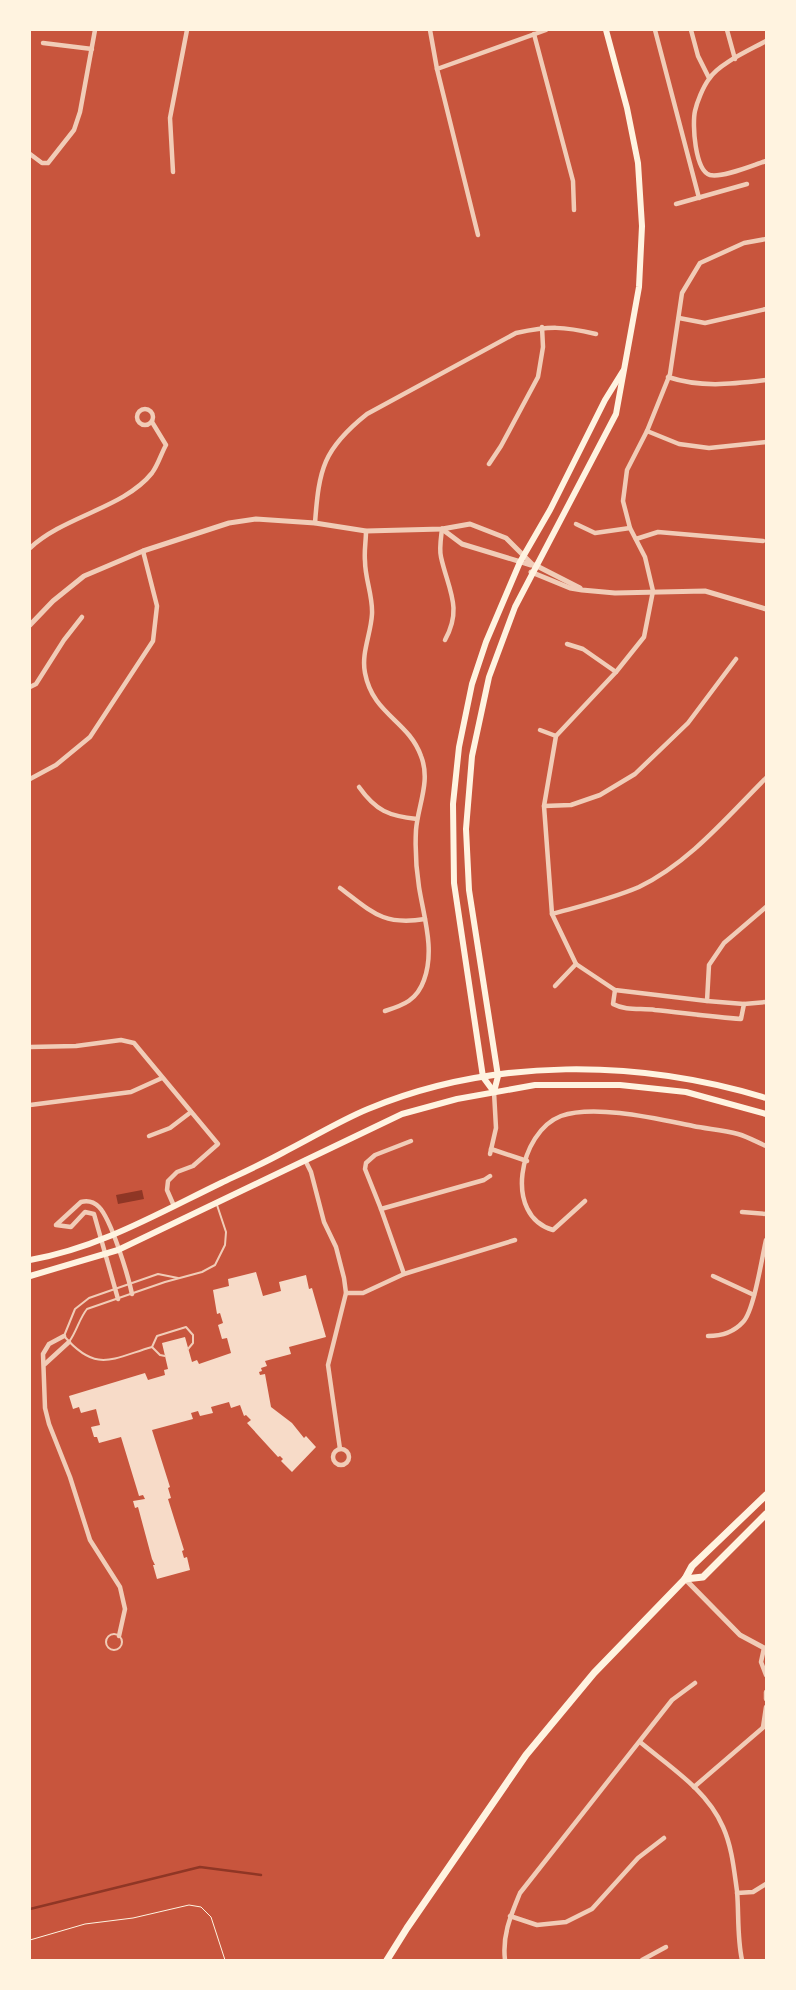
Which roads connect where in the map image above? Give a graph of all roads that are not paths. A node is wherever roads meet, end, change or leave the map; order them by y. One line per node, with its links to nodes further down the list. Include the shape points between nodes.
1 (95, 30): 12 (street)
2 (187, 30): 20 (street, via 170,118)
3 (430, 30): 14 (street)
4 (546, 30): 9 (street)
5 (606, 30): 31 (main road, via 636,154 641,217 639,287)
6 (655, 30): 18 (street)
7 (691, 30): 15 (street, via 698,56)
8 (726, 30): 13 (street)
9 (534, 34): 14 (street); 24 (street, via 573,181)
10 (766, 41): 13 (street)
11 (43, 43): 12 (street)
12 (92, 49): 16 (street, via 74,130 48,163 42,163)
13 (735, 59): 15 (street)
14 (437, 69): 25 (street)
15 (709, 78): 17 (street, via 695,111 693,133)
16 (30, 154)
17 (698, 158): 18 (street); 19 (street, via 705,172 711,176)
18 (689, 160): 22 (street)
19 (766, 162)
20 (173, 172)
21 (747, 184): 22 (street)
22 (699, 198): 23 (street)
23 (676, 204)
24 (574, 210)
25 (478, 235)
26 (766, 239): 28 (street, via 744,243 700,263 682,293)
27 (766, 309): 28 (street, via 705,323)
28 (679, 318): 32 (street)
29 (542, 327): 30 (street, via 562,326); 37 (street, via 543,347 538,377); 38 (street, via 495,344 367,414 347,430 331,450 318,480)
30 (596, 334)
31 (626, 368): 47 (main road, via 604,400 562,487); 48 (main road, via 616,414)
32 (668, 378): 33 (street, via 707,385); 35 (street)
33 (766, 380)
34 (152, 422): 45 (street, via 166,445 152,473 124,496 55,528)
35 (647, 431): 36 (street, via 679,444 710,448); 40 (street, via 627,470 623,501)
36 (766, 442)
37 (489, 464)
38 (315, 523): 42 (street); 46 (street, via 256,519 229,523)
39 (576, 524): 40 (street, via 595,533)
40 (630, 528): 43 (street)
41 (442, 529): 42 (street); 47 (street, via 462,544); 47 (street, via 470,524 506,538); 53 (street, via 440,555 452,590 454,609 452,627)
42 (366, 531): 64 (street, via 365,562 372,615 364,653 364,671 376,702 416,742 423,759 426,778)
43 (636, 539): 44 (street, via 658,532); 49 (street, via 645,557)
44 (763, 541)
45 (30, 548)
46 (143, 551): 52 (street, via 84,576); 60 (street, via 156,606 153,641 90,737 56,765)
47 (522, 559): 48 (street); 79 (main road, via 486,642 472,684 459,747 453,804 454,883)
48 (533, 568): 49 (street, via 571,582 582,590 615,593); 77 (main road, via 504,633 489,677 472,756 466,829 469,890)
49 (653, 591): 50 (street, via 705,591); 56 (street, via 644,637)
50 (765, 606)
51 (82, 617): 57 (street, via 36,684)
52 (30, 625)
53 (445, 640)
54 (567, 644): 56 (street, via 583,649)
55 (736, 659): 63 (street, via 688,723 635,774 600,795 571,805)
56 (616, 672): 59 (street)
57 (30, 687)
58 (540, 730): 59 (street)
59 (556, 736): 63 (street)
60 (30, 778)
61 (766, 778): 67 (street, via 704,840 669,869 639,886 603,900)
62 (359, 787): 64 (street, via 381,810 396,817)
63 (544, 806): 67 (street)
64 (417, 819): 68 (street, via 416,860)
65 (340, 888): 68 (street, via 385,919 404,922)
66 (766, 907): 72 (street, via 724,943 709,965)
67 (552, 914): 69 (street)
68 (425, 919): 75 (street, via 429,963 424,980 409,1002)
69 (576, 964): 70 (street); 71 (street)
70 (555, 986)
71 (615, 990): 72 (street); 74 (street, via 613,1004 621,1008 741,1019)
72 (707, 1001): 74 (street)
73 (766, 1002): 74 (street)
74 (744, 1004)
75 (385, 1011)
76 (30, 1047): 78 (street, via 76,1046 121,1040 134,1043)
77 (498, 1076): 79 (main road); 80 (main road); 81 (main road, via 578,1068 618,1069 689,1078)
78 (162, 1078): 82 (street, via 131,1092); 83 (street)
79 (483, 1078): 80 (main road); 93 (main road, via 461,1080 368,1109)
80 (494, 1092): 84 (main road, via 535,1086 620,1085 686,1092); 88 (main road, via 402,1114); 89 (street, via 496,1128 490,1152)
81 (766, 1098)
82 (30, 1105)
83 (191, 1112): 85 (street, via 170,1128); 93 (street, via 218,1144 193,1166 177,1172 168,1181 167,1190)
84 (766, 1114)
85 (149, 1136)
86 (411, 1141): 94 (street, via 366,1163 365,1170)
87 (766, 1146): 89 (street, via 739,1134 655,1118 577,1112 546,1123 533,1138)
88 (305, 1160): 92 (main road); 110 (street, via 324,1222 340,1258)
89 (526, 1161): 91 (street, via 521,1181 524,1205 540,1227 553,1230)
90 (490, 1176): 94 (street)
91 (586, 1201)
92 (217, 1204): 101 (main road); 107 (lane, via 226,1232 222,1255 202,1272)
93 (174, 1206): 97 (main road)
94 (381, 1209): 104 (street)
95 (742, 1212): 96 (street)
96 (766, 1214)
97 (113, 1235): 98 (main road); 98 (street, via 103,1212 86,1201 76,1204 56,1224 70,1226 81,1214 89,1211 97,1219); 101 (street)
98 (102, 1239): 102 (street); 103 (main road)
99 (514, 1240): 104 (street)
100 (766, 1240): 112 (street)
101 (118, 1250): 102 (main road); 108 (street)
102 (107, 1254): 105 (main road); 109 (street)
103 (30, 1260)
104 (404, 1274): 110 (street, via 363,1293)
105 (30, 1276)
106 (713, 1276): 112 (street)
107 (178, 1278): 108 (lane, via 158,1274); 111 (lane)
108 (130, 1285): 109 (lane); 111 (street)
109 (115, 1290): 113 (street); 114 (lane, via 80,1303)
110 (346, 1293): 121 (street, via 328,1366)
111 (132, 1294): 113 (lane)
112 (754, 1294): 115 (street, via 745,1321 731,1332)
113 (118, 1299): 116 (lane, via 87,1309)
114 (64, 1336): 116 (lane); 120 (street, via 49,1344 43,1354)
115 (708, 1336)
116 (69, 1342): 117 (lane, via 88,1358 100,1361); 120 (street)
117 (152, 1347): 118 (lane, via 157,1336 186,1328 193,1335 193,1343); 119 (lane)
118 (188, 1349)
119 (165, 1356)
120 (44, 1365): 125 (street, via 45,1408 49,1424 90,1540 120,1586 125,1609)
121 (340, 1449)
122 (766, 1494): 124 (highway, via 692,1566)
123 (766, 1514): 124 (highway, via 703,1576)
124 (686, 1579): 126 (street, via 740,1635); 140 (highway, via 594,1673 526,1755)
125 (119, 1636): 125 (lane, via 113,1634 108,1637 106,1644 109,1649 121,1647)
126 (765, 1649): 127 (street, via 761,1662)
127 (766, 1675)
128 (695, 1683): 133 (street, via 672,1700)
129 (766, 1692): 130 (street)
130 (766, 1699)
131 (766, 1707): 132 (street)
132 (764, 1726): 134 (street)
133 (640, 1742): 134 (street); 138 (street, via 520,1893)
134 (694, 1787): 137 (street, via 712,1807 723,1827)
135 (664, 1838): 138 (street, via 638,1858 592,1910 566,1922 537,1925)
136 (766, 1884): 137 (street, via 753,1892)
137 (737, 1893): 143 (street, via 738,1942)
138 (510, 1916): 141 (street, via 504,1939)
139 (666, 1947): 142 (street)
140 (388, 1960)
141 (505, 1960)
142 (642, 1960)
143 (742, 1960)

